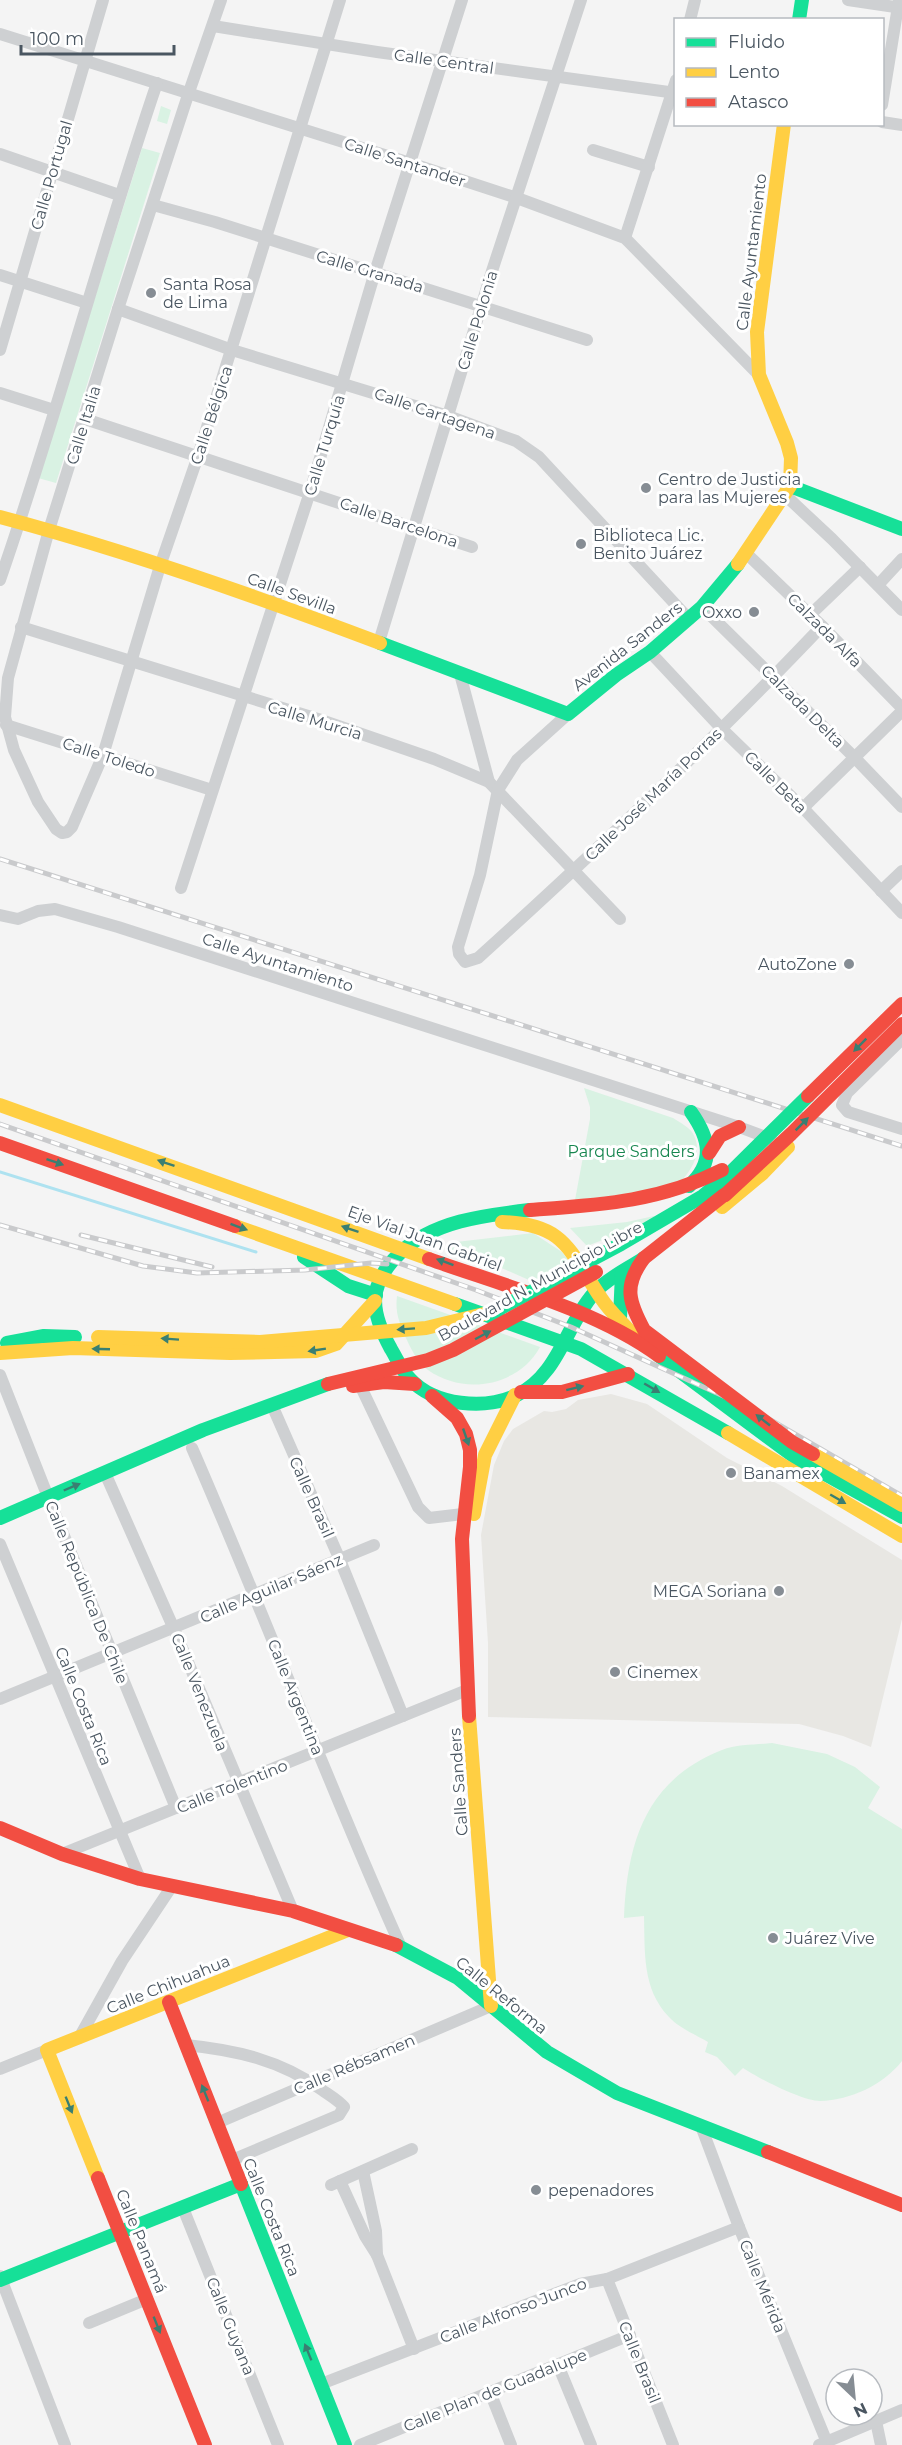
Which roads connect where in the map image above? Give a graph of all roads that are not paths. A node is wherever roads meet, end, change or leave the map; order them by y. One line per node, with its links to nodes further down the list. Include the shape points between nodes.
1 (103, 0): 15 (street, Calle Portugal)
2 (221, 0): 12 (street, Calle Italia)
3 (340, 0): 14 (street, Calle Bélgica)
4 (462, 0): 16 (street, Calle Turquía)
5 (581, 0): 17 (street, Calle Polonia)
6 (695, 0): 10 (street)
7 (802, 0): 11 (main road)
8 (848, 0): 9 (street)
9 (899, 5): 21 (street)
10 (690, 18)
11 (799, 18)
12 (213, 26): 14 (street, Calle Central); 20 (street, Calle Italia)
13 (0, 34): 15 (street, Calle Santander)
14 (327, 45): 16 (street, Calle Central); 25 (street, Calle Bélgica)
15 (86, 59): 18 (street, Calle Santander); 30 (street, Calle Portugal)
16 (442, 60): 17 (street, Calle Central); 28 (street, Calle Turquía)
17 (556, 77): 19 (street, Calle Central); 32 (street, Calle Polonia)
18 (157, 82): 20 (street, Calle Santander); 31 (street, Calle Italia)
19 (674, 88): 29 (street)
20 (189, 92): 25 (street, Calle Santander); 33 (street, Calle Italia)
21 (884, 93)
22 (884, 122): 23 (street)
23 (902, 125)
24 (784, 126): 45 (main road, Calle Ayuntamiento, via 759,305)
25 (300, 129): 28 (street, Calle Santander); 34 (street, Calle Bélgica)
26 (593, 150): 29 (street)
27 (0, 154): 30 (street)
28 (410, 163): 32 (street, Calle Santander); 36 (street, Calle Turquía)
29 (649, 167): 35 (street)
30 (52, 171): 31 (street); 38 (street, Calle Portugal)
31 (119, 195): 39 (street, Calle Italia)
32 (517, 198): 35 (street, Calle Santander); 40 (street, Calle Polonia)
33 (153, 205): 34 (street, Calle Granada); 41 (street, Calle Italia)
34 (265, 238): 36 (street, Calle Granada); 44 (street, Calle Bélgica)
35 (625, 238): 45 (street, Calle Santander)
36 (375, 272): 40 (street, Calle Granada); 46 (street, Calle Turquía)
37 (0, 275): 38 (street)
38 (21, 280): 39 (street); 43 (street, Calle Portugal)
39 (87, 303): 48 (street, Calle Italia)
40 (482, 307): 42 (street, Calle Granada); 49 (street, Calle Polonia)
41 (118, 309): 44 (street, Calle Cartagena); 50 (street, Calle Italia)
42 (587, 340)
43 (0, 350)
44 (232, 350): 46 (street, Calle Cartagena); 51 (street, Calle Bélgica)
45 (759, 375): 52 (main road, Calle Ayuntamiento, via 787,443 791,467)
46 (342, 382): 49 (street, Calle Cartagena); 53 (street, Calle Turquía)
47 (0, 393): 48 (street)
48 (54, 410): 55 (street, Calle Italia)
49 (448, 416): 56 (street, Calle Polonia); 70 (street, Calle Cartagena, via 516,441 539,457)
50 (85, 419): 51 (street, Calle Barcelona); 58 (street, Calle Italia)
51 (198, 456): 53 (street, Calle Barcelona); 62 (street, Calle Bélgica)
52 (787, 491): 57 (main road); 60 (main road, Avenida Sanders); 63 (street)
53 (310, 492): 56 (street, Calle Barcelona); 66 (street, Calle Turquía)
54 (0, 517): 55 (main road, Calle Sevilla)
55 (20, 523): 58 (main road, Calle Sevilla); 64 (street, Calle Italia)
56 (413, 527): 59 (street, Calle Barcelona); 73 (street, Calle Polonia)
57 (902, 528)
58 (49, 530): 62 (main road, Calle Sevilla); 72 (street, Calle Italia)
59 (472, 547)
60 (747, 554): 67 (main road, Avenida Sanders); 69 (street, Calzada Alfa)
61 (902, 559): 65 (street)
62 (160, 566): 66 (main road, Calle Sevilla); 75 (street, Calle Bélgica)
63 (860, 567): 65 (street); 69 (street)
64 (0, 580)
65 (878, 585): 68 (street)
66 (273, 603): 73 (main road, Calle Sevilla); 78 (street, Calle Turquía)
67 (702, 607): 70 (main road, Avenida Sanders); 77 (street, Calzada Delta)
68 (902, 610)
69 (810, 615): 71 (street, Calzada Alfa)
70 (689, 619): 74 (main road, Avenida Sanders)
71 (822, 626): 77 (street, Calle José María Porras); 79 (street, Calzada Alfa)
72 (21, 627): 75 (street, Calle Murcia); 81 (street, Calle Italia, via 5,694)
73 (379, 642): 76 (main road, Calle Sevilla)
74 (650, 652): 80 (main road, Avenida Sanders); 82 (street, Calle Beta)
75 (131, 662): 78 (street, Calle Murcia); 83 (street, Calle Bélgica)
76 (460, 674): 80 (main road, Calle Sevilla); 85 (street)
77 (774, 677): 82 (street, Calle José María Porras); 84 (street, Calzada Delta)
78 (242, 697): 85 (street, Calle Murcia, via 456,767); 86 (street, Calle Turquía)
79 (902, 710): 84 (street)
80 (568, 714): 85 (street)
81 (6, 725): 83 (street, Calle Toledo); 89 (street, Calle Italia, via 21,768 42,809 59,832 65,833)
82 (721, 728): 88 (street, Calle Beta); 91 (street, Calle José María Porras)
83 (103, 755): 86 (street, Calle Toledo); 89 (street, Calle Bélgica)
84 (854, 757): 87 (street, Calzada Delta); 88 (street)
85 (493, 786): 91 (street, Calle Murcia); 91 (street, Calle José María Porras, via 480,875 458,947 465,962 478,958)
86 (212, 790): 92 (street, Calle Turquía)
87 (902, 807)
88 (803, 808): 93 (street, Calle Beta)
89 (72, 827)
90 (902, 871): 93 (street)
91 (573, 872): 96 (street, Calle Murcia)
92 (181, 888)
93 (881, 891): 94 (street, Calle Beta)
94 (902, 913)
95 (0, 915): 101 (street, Calle Ayuntamiento, via 18,919 55,909)
96 (620, 919)
97 (902, 1004): 106 (main road, Boulevard N. Municipio Libre, one-way to 106, bridge)
98 (902, 1024): 108 (main road, Boulevard N. Municipio Libre, one-way to 98, bridge)
99 (902, 1039): 103 (street, via 847,1093 842,1105 848,1112)
100 (0, 1105): 112 (main road, Eje Vial Juan Gabriel, one-way to 100)
101 (691, 1112): 102 (street); 107 (main road, via 704,1132)
102 (739, 1127): 105 (street); 107 (main road, via 720,1136)
103 (902, 1129)
104 (0, 1143): 111 (main road, one-way to 111)
105 (789, 1146): 113 (main road, via 745,1189 710,1216)
106 (752, 1152): 110 (main road, bridge, via 713,1176 653,1199 530,1210 451,1223); 121 (main road, Boulevard N. Municipio Libre, one-way to 121, bridge, via 703,1196 678,1211 519,1300 475,1317 426,1328 240,1343 44,1336)
107 (709, 1153): 109 (main road, via 698,1180 681,1192 644,1206)
108 (724, 1195): 131 (main road, Boulevard N. Municipio Libre, one-way to 108, bridge, via 294,1395 453,1350 565,1290); 133 (main road, one-way to 108, bridge, via 792,1442 644,1330 632,1313 628,1298 630,1282 645,1255)
109 (511, 1222): 110 (main road); 115 (main road, via 534,1224 563,1240 579,1259)
110 (438, 1231): 112 (main road)
111 (291, 1246): 114 (main road); 116 (main road, via 348,1286)
112 (405, 1248): 114 (main road); 117 (main road, Eje Vial Juan Gabriel, one-way to 112)
113 (622, 1273): 115 (main road); 118 (main road)
114 (382, 1278): 116 (main road); 120 (main road)
115 (596, 1291): 117 (main road); 118 (main road)
116 (375, 1298): 122 (main road, one-way to 122, via 336,1344 315,1351 230,1353 73,1347); 126 (main road, via 380,1328)
117 (581, 1313): 119 (main road, Eje Vial Juan Gabriel); 120 (main road)
118 (620, 1318): 119 (main road)
119 (638, 1340): 135 (main road, Eje Vial Juan Gabriel, via 796,1458)
120 (563, 1342): 123 (main road); 128 (main road, via 549,1366)
121 (0, 1345)
122 (0, 1353)
123 (628, 1374): 128 (main road, one-way to 123, via 558,1393); 137 (main road, one-way to 137)
124 (0, 1375): 132 (street, Calle República De Chile)
125 (360, 1384): 126 (main road); 129 (main road); 134 (street, via 418,1507 429,1518)
126 (414, 1384): 127 (main road, Calle Sanders)
127 (428, 1394): 128 (main road, via 469,1403); 134 (main road, Calle Sanders, one-way to 134, via 457,1419 468,1442)
128 (518, 1394): 140 (main road, Calle Sanders, via 485,1455)
129 (275, 1412): 130 (main road); 141 (street, Calle Brasil)
130 (192, 1448): 131 (main road, via 135,1469); 142 (street, Calle Argentina)
131 (110, 1471): 132 (main road, Boulevard N. Municipio Libre, one-way to 131); 143 (street, Calle Venezuela)
132 (48, 1497): 136 (main road, Boulevard N. Municipio Libre); 144 (street, Calle República De Chile)
133 (902, 1505)
134 (463, 1514): 140 (main road, Calle Sanders)
135 (902, 1517)
136 (0, 1518)
137 (902, 1536)
138 (0, 1544): 145 (street, Calle Costa Rica)
139 (374, 1545): 141 (street, Calle Aguilar Sáenz)
140 (464, 1556): 146 (main road, Calle Sanders)
141 (340, 1560): 142 (street, Calle Aguilar Sáenz); 148 (street, Calle Brasil)
142 (254, 1595): 143 (street, Calle Aguilar Sáenz); 149 (street, Calle Argentina)
143 (174, 1629): 144 (street, Calle Aguilar Sáenz); 150 (street, Calle Venezuela)
144 (112, 1653): 145 (street, Calle Aguilar Sáenz); 151 (street, Calle República De Chile)
145 (54, 1677): 147 (street, Calle Aguilar Sáenz); 153 (street, Calle Costa Rica)
146 (467, 1690): 148 (street, Calle Tolentino); 161 (main road, Calle Sanders)
147 (0, 1699)
148 (403, 1716): 149 (street, Calle Tolentino)
149 (318, 1751): 150 (street, Calle Tolentino); 159 (street, Calle Argentina)
150 (237, 1782): 151 (street, Calle Tolentino); 157 (street, Calle Venezuela)
151 (176, 1808): 153 (street, Calle Tolentino)
152 (0, 1828): 154 (main road, Calle Reforma)
153 (118, 1832): 154 (street, Calle Tolentino); 155 (street, Calle Costa Rica)
154 (62, 1854): 155 (main road, Calle Reforma)
155 (140, 1879): 156 (main road, Calle Reforma)
156 (172, 1886): 157 (main road, Calle Reforma); 162 (street, via 122,1961)
157 (292, 1911): 158 (main road, Calle Reforma)
158 (348, 1930): 159 (main road, Calle Reforma); 160 (main road, Calle Chihuahua)
159 (401, 1947): 161 (main road, Calle Reforma, via 458,1978)
160 (168, 2002): 162 (main road, Calle Chihuahua); 163 (main road, Calle Costa Rica)
161 (491, 2006): 166 (street, Calle Rébsamen); 168 (main road, Calle Reforma, via 548,2052 598,2084)
162 (80, 2038): 164 (main road, Calle Chihuahua)
163 (186, 2045): 166 (street, via 256,2057); 167 (main road, Calle Costa Rica, one-way to 163)
164 (47, 2050): 165 (street, Calle Chihuahua); 176 (main road, Calle Panamá, one-way to 176)
165 (0, 2069)
166 (311, 2082): 167 (street, Calle Rébsamen); 170 (street, via 341,2104 342,2113)
167 (217, 2123): 170 (main road, Calle Costa Rica)
168 (701, 2126): 173 (main road, Calle Reforma); 175 (street, Calle Mérida)
169 (412, 2149): 171 (street)
170 (232, 2160): 172 (main road, Calle Costa Rica)
171 (363, 2171): 177 (street); 177 (street, via 336,2183)
172 (241, 2184): 174 (main road); 185 (main road, Calle Costa Rica, one-way to 172)
173 (902, 2205)
174 (183, 2208): 176 (main road); 194 (street, Calle Guyana)
175 (739, 2227): 179 (street, Calle Alfonso Junco); 191 (street, Calle Mérida)
176 (120, 2233): 178 (main road); 180 (main road, Calle Panamá)
177 (377, 2255): 183 (street)
178 (0, 2279): 192 (street)
179 (607, 2279): 182 (street, Calle Brasil); 183 (street, Calle Alfonso Junco, via 580,2284)
180 (147, 2299): 181 (street); 193 (main road, Calle Panamá, one-way to 193)
181 (89, 2323)
182 (630, 2335): 184 (street, Calle Plan de Guadalupe); 199 (street, Calle Brasil)
183 (414, 2349): 185 (street, Calle Alfonso Junco)
184 (558, 2365): 186 (street, Calle Plan de Guadalupe); 198 (street)
185 (321, 2384): 195 (main road, Calle Costa Rica)
186 (490, 2392): 196 (street, Calle Plan de Guadalupe); 197 (street)
187 (902, 2410): 188 (street)
188 (884, 2418)
189 (863, 2427): 191 (street)
190 (877, 2427): 200 (street)
191 (825, 2444)
192 (65, 2445)
193 (205, 2445)
194 (278, 2445)
195 (345, 2445)
196 (360, 2445)
197 (511, 2445)
198 (591, 2445)
199 (674, 2445)
200 (881, 2445)

